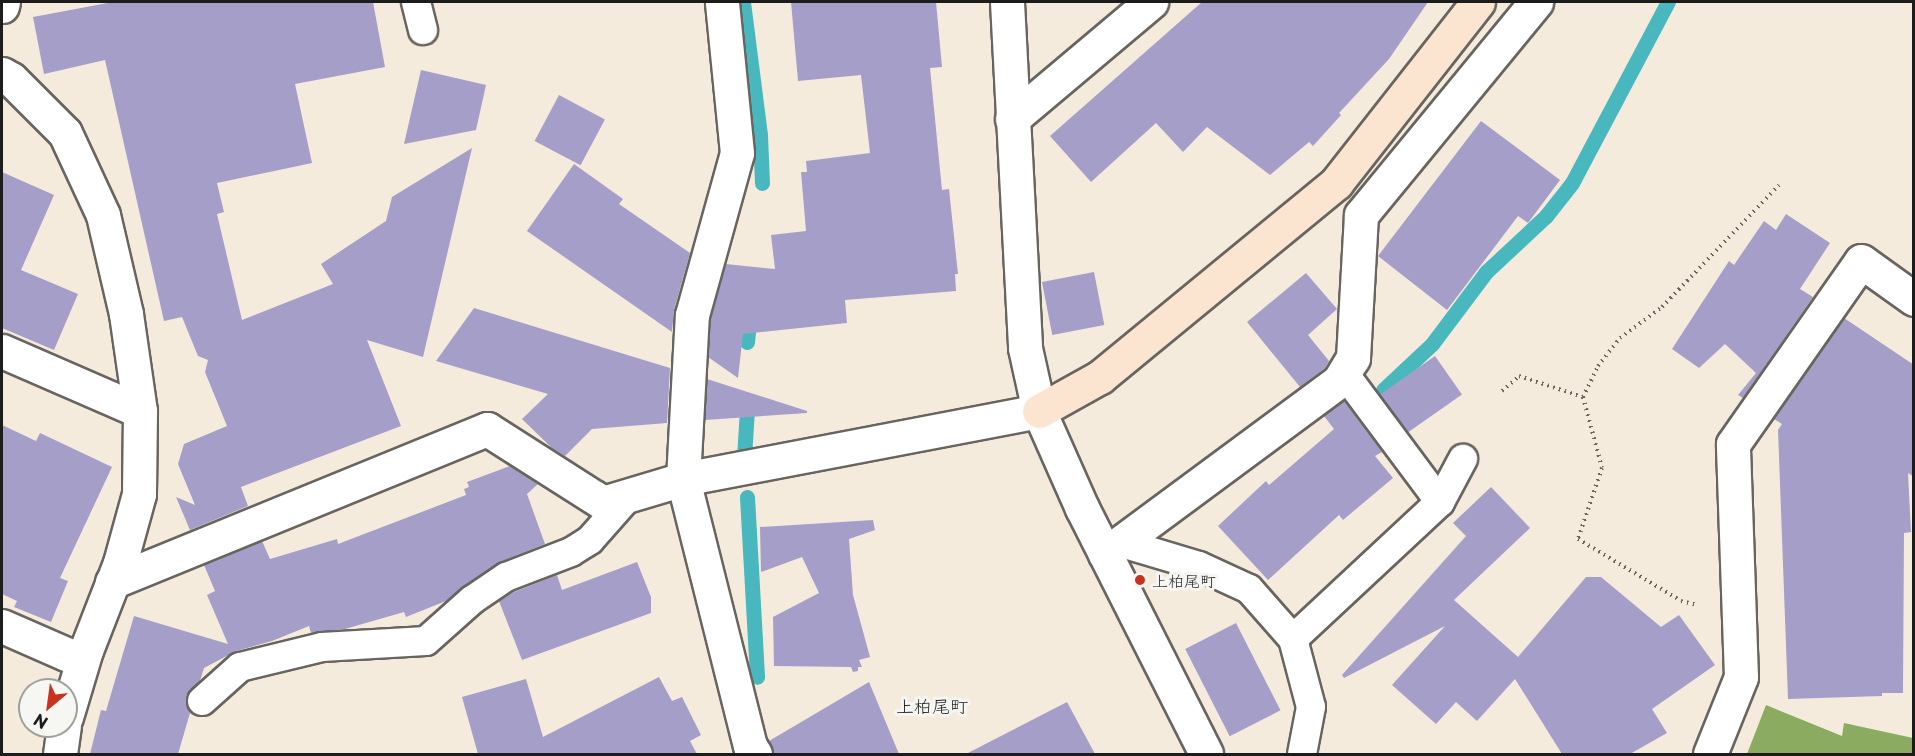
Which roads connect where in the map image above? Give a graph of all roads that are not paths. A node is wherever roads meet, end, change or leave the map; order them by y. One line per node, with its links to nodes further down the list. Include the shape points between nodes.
1 (3, 2): 8 (street)
2 (416, 2): 9 (lane)
3 (722, 2): 18 (street, via 737,153 692,315)
4 (1007, 2): 11 (street)
5 (1151, 2): 11 (street)
6 (1478, 2): 16 (street, via 1336,183 1100,377)
7 (1536, 2): 14 (street, via 1361,215 1353,358)
8 (2, 6)
9 (423, 30)
10 (2, 74): 15 (street, via 65,133 103,215 126,314)
11 (1012, 119): 16 (street, via 1025,348)
12 (1914, 299): 33 (street, via 1861,261 1733,444 1741,677)
13 (2, 351): 15 (street)
14 (1344, 373): 20 (lane); 21 (street)
15 (140, 411): 22 (street, via 139,494)
16 (1040, 411): 18 (street); 21 (street)
17 (1463, 459): 20 (lane)
18 (683, 479): 19 (street); 30 (street)
19 (628, 497): 22 (street, via 603,503 487,429); 27 (lane, via 590,540 571,552 506,577 472,600 426,641 322,647 240,667)
20 (1440, 502): 24 (lane)
21 (1113, 549): 24 (lane, via 1199,567 1249,589); 31 (street)
22 (112, 582): 25 (street)
23 (2, 626): 25 (street)
24 (1293, 639): 32 (lane, via 1311,706)
25 (82, 661): 26 (street)
26 (77, 678)
27 (202, 701)
28 (62, 738): 29 (street)
29 (60, 754)
30 (755, 754)
31 (1206, 754)
32 (1302, 754)
33 (1710, 754)

